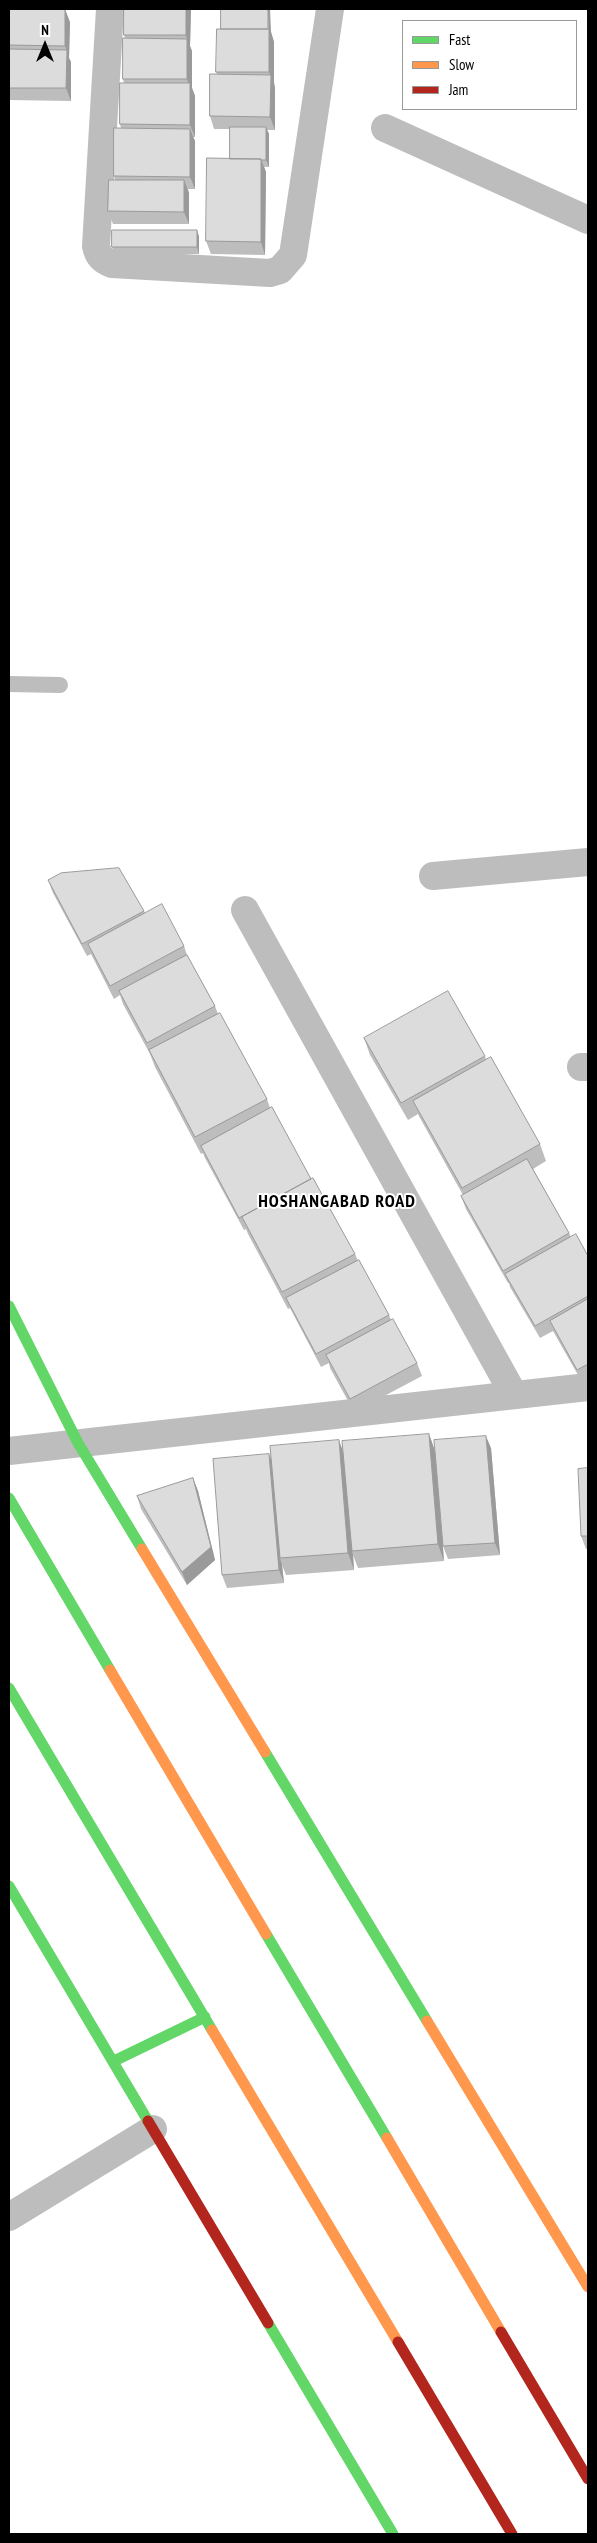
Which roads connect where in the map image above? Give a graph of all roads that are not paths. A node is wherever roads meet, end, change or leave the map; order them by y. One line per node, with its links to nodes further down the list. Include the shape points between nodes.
1 (110, 9): 2 (street, via 98,254 112,264 270,273 280,270 293,255)
2 (330, 9)
3 (386, 128): 4 (street)
4 (588, 220)
5 (9, 684): 6 (lane)
6 (60, 685)
7 (588, 862): 8 (street)
8 (433, 876)
9 (245, 910): 12 (street)
10 (9, 1306): 13 (main road)
11 (588, 1388): 12 (street)
12 (514, 1395): 13 (street)
13 (78, 1443): 14 (street); 22 (main road)
14 (9, 1451)
15 (9, 1498): 23 (main road)
16 (9, 1688): 18 (main road)
17 (9, 1886): 19 (main road)
18 (205, 2018): 19 (main road); 25 (main road)
19 (114, 2061): 20 (main road)
20 (153, 2130): 21 (street); 24 (main road)
21 (9, 2216)
22 (588, 2287)
23 (588, 2479)
24 (393, 2534)
25 (512, 2534)

